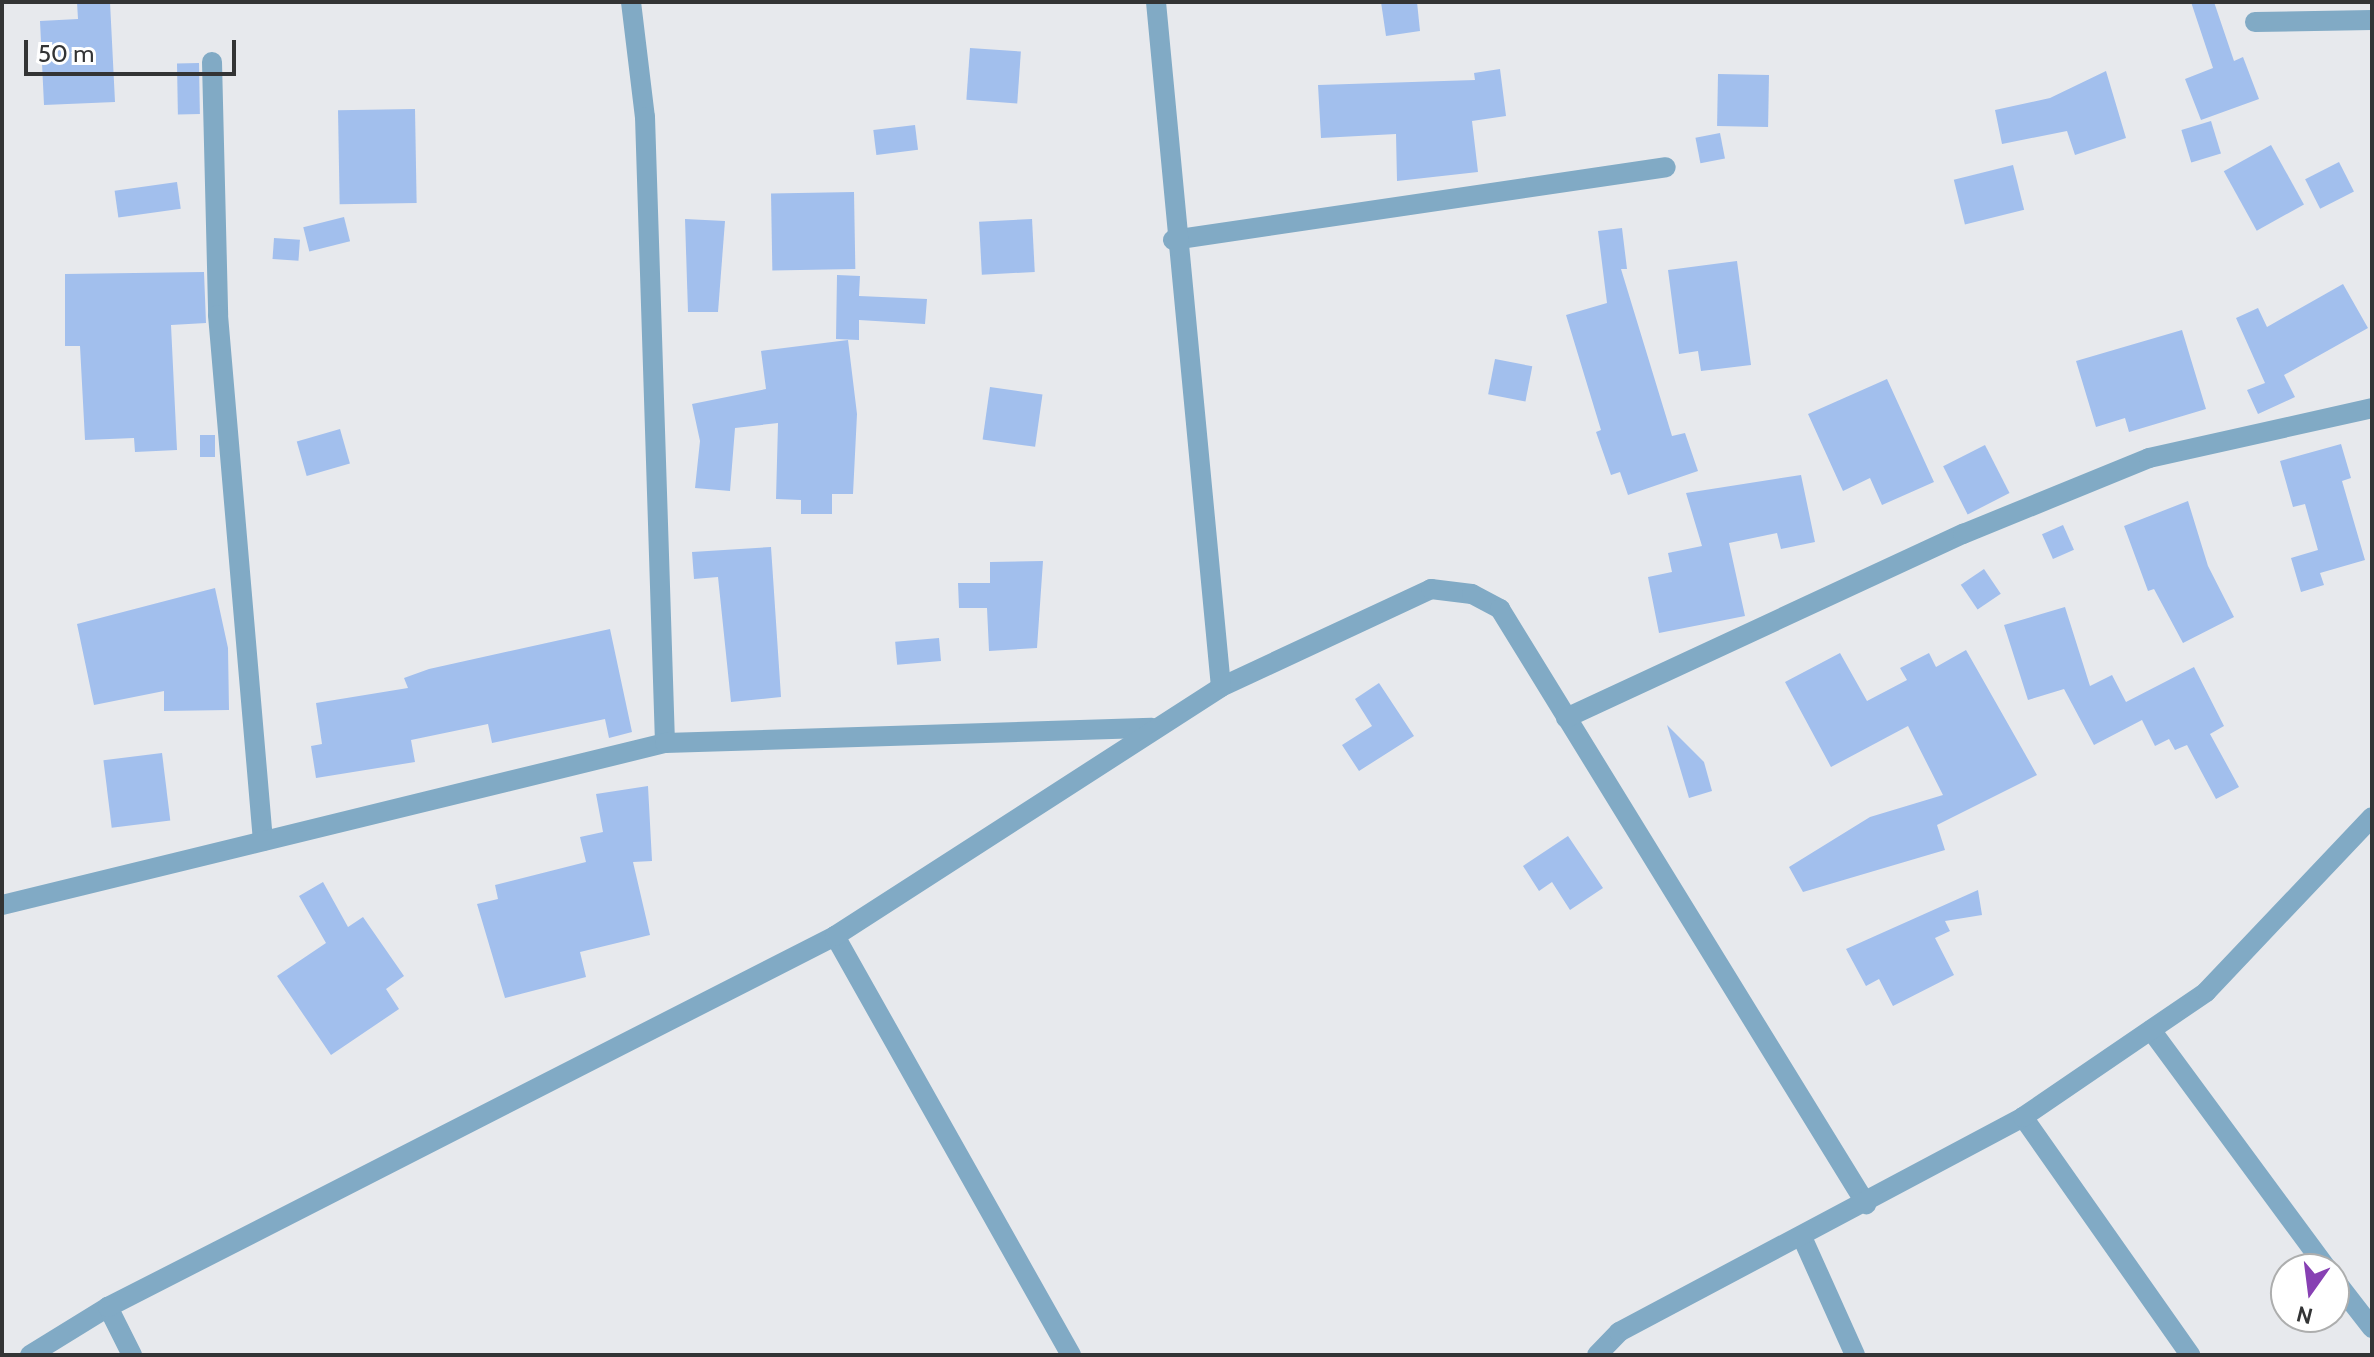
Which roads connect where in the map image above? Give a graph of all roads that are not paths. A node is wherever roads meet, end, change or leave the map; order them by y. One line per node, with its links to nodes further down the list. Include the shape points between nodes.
1 (631, 2): 12 (street, via 645,117)
2 (1156, 2): 7 (street)
3 (2372, 20): 4 (street)
4 (2255, 22)
5 (212, 62): 14 (street, via 218,315)
6 (1666, 167): 7 (street)
7 (1173, 240): 9 (street)
8 (2372, 408): 10 (street, via 2149,458 1963,534)
9 (1221, 687): 10 (street, via 1412,596 1451,589 1500,609); 11 (street)
10 (1566, 718): 19 (street)
11 (1152, 728): 12 (street); 16 (street)
12 (665, 743): 14 (street)
13 (2372, 817): 17 (street, via 2206,992)
14 (263, 841): 15 (street)
15 (2, 905)
16 (835, 936): 23 (street); 27 (street)
17 (2151, 1030): 18 (street); 21 (street)
18 (2023, 1117): 19 (street); 30 (street)
19 (1866, 1204): 20 (street)
20 (1802, 1237): 28 (street, via 1619,1332); 29 (street)
21 (2315, 1253)
22 (2350, 1300): 24 (street)
23 (108, 1307): 25 (street); 26 (street)
24 (2372, 1328)
25 (30, 1355)
26 (132, 1355)
27 (1071, 1355)
28 (1597, 1355)
29 (1855, 1355)
30 (2190, 1355)

